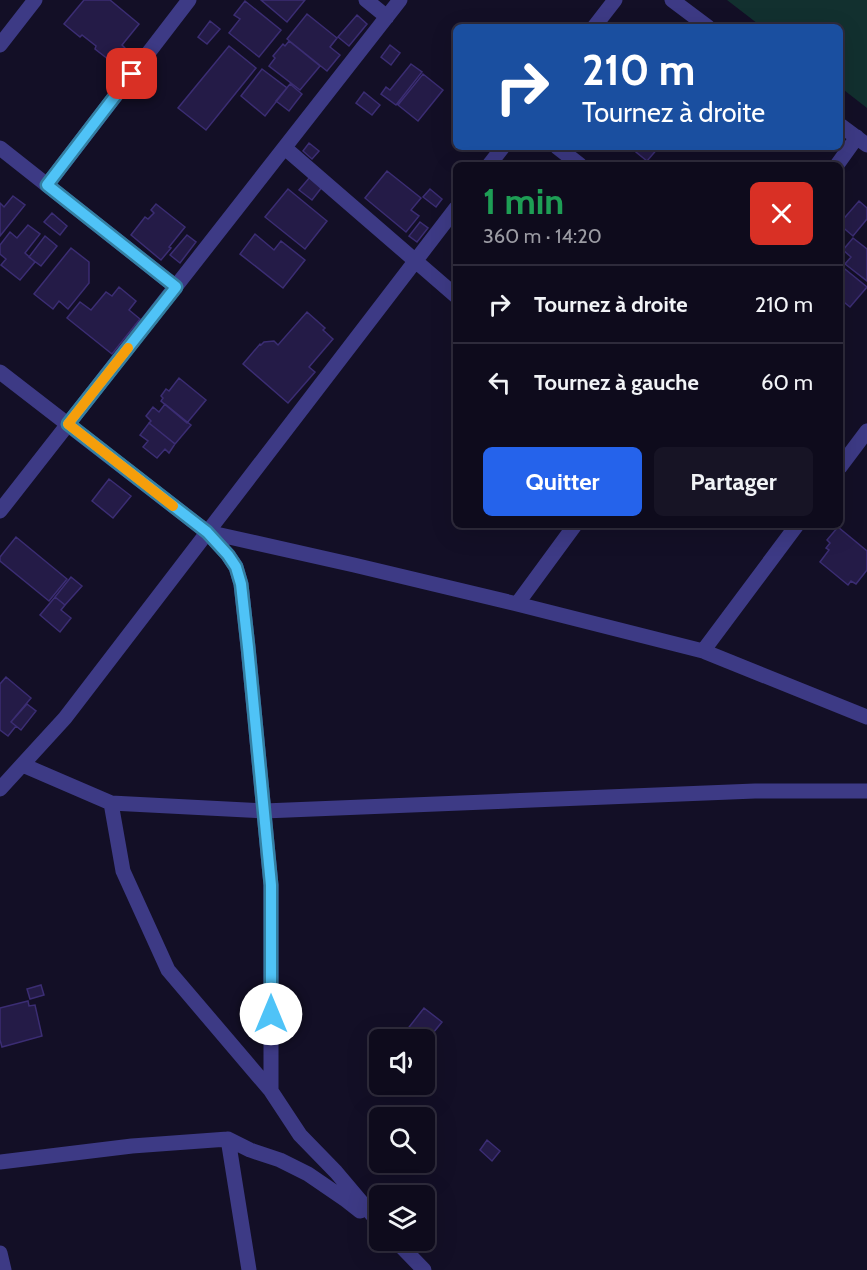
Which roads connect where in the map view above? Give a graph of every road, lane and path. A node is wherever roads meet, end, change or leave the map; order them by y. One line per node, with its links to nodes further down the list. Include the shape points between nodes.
1 (35, 0): 10 (street)
2 (189, 0): 18 (street)
3 (366, 0): 7 (street)
4 (400, 0): 7 (street)
5 (615, 0): 8 (street)
6 (672, 0): 9 (street)
7 (387, 17): 14 (street)
8 (596, 24)
9 (704, 24)
10 (0, 45)
11 (843, 127): 12 (street)
12 (862, 141): 17 (street)
13 (0, 147): 18 (street)
14 (285, 148): 20 (street); 21 (street)
15 (561, 150): 16 (street)
16 (576, 162)
17 (840, 162)
18 (47, 185): 21 (street)
19 (453, 212): 20 (street)
20 (416, 261): 22 (street); 30 (street)
21 (176, 287): 24 (street)
22 (453, 293)
23 (0, 372): 24 (street)
24 (68, 424): 27 (street); 30 (street)
25 (867, 431): 26 (street)
26 (843, 463)
27 (0, 511)
28 (573, 528): 31 (street)
29 (795, 528): 32 (street)
30 (207, 532): 31 (street); 34 (street, via 65,718); 38 (street, via 236,567 241,584)
31 (518, 604): 32 (street)
32 (703, 651): 33 (street)
33 (867, 717)
34 (23, 765): 35 (street); 37 (street)
35 (0, 789)
36 (867, 791): 38 (street, via 755,791)
37 (111, 803): 38 (street); 39 (street, via 123,871 168,970)
38 (264, 811): 39 (street, via 271,885)
39 (271, 1091): 42 (street, via 300,1134)
40 (228, 1139): 41 (street); 43 (street, via 308,1174); 47 (street)
41 (0, 1162)
42 (369, 1212)
43 (369, 1217)
44 (405, 1251): 48 (street)
45 (0, 1253): 46 (street)
46 (4, 1270)
47 (249, 1270)
48 (423, 1270)

